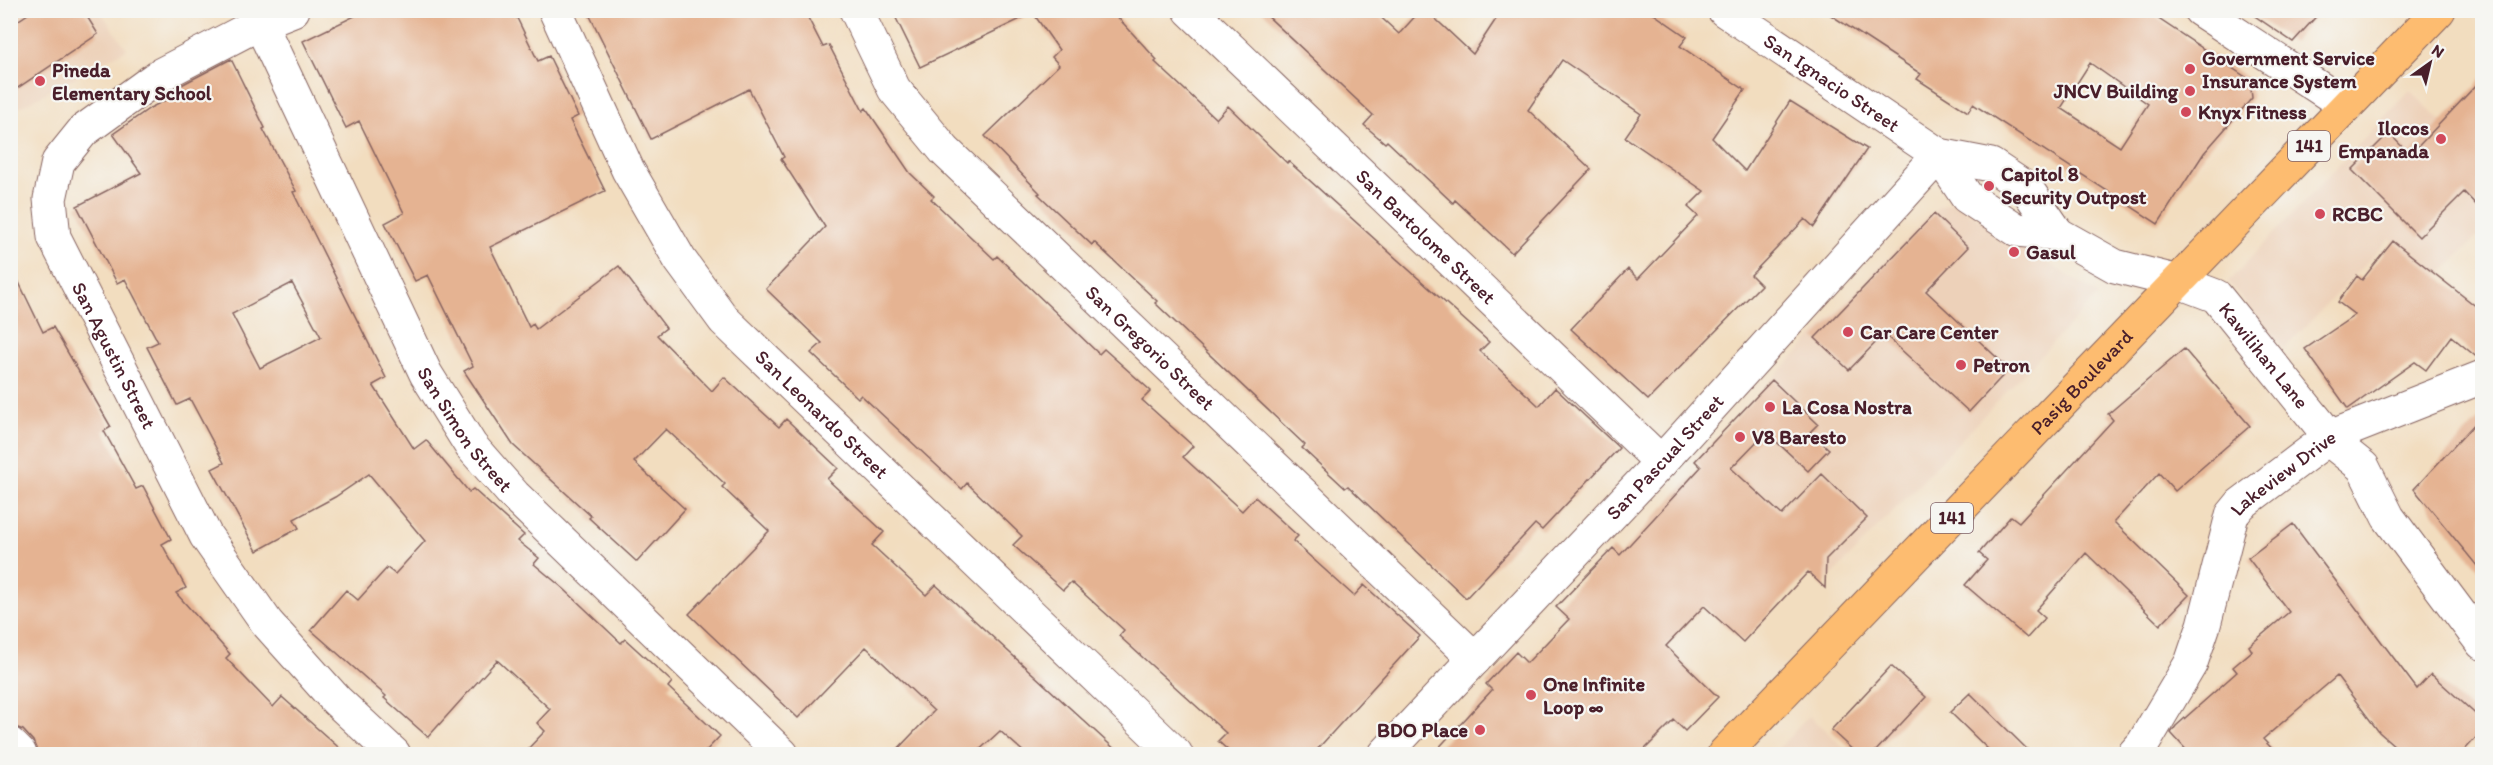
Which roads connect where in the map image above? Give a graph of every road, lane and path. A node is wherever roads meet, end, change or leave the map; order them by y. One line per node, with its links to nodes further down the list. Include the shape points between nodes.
1 (293, 10): 8 (street, San Agustin Street)
2 (555, 10): 21 (street, San Leonardo Street, via 628,170 680,260 724,320)
3 (856, 10): 16 (street, San Gregorio Street, via 894,89 945,151)
4 (1190, 10): 14 (street, San Bartolome Street)
5 (1724, 10): 10 (street, San Ignacio Street)
6 (2200, 10): 9 (street)
7 (2439, 10): 9 (main road, Pasig Boulevard / 141)
8 (260, 23): 19 (street, San Agustin Street, via 160,75 83,131 58,162 50,199 54,237 206,536 267,623 336,700); 20 (street, San Simon Street, via 426,374 471,446 514,495)
9 (2348, 106): 11 (main road, Pasig Boulevard / 141)
10 (1939, 155): 11 (street, San Ignacio Street, via 1991,165 2027,189 2058,234 2115,266); 14 (street, San Pascual Street)
11 (2179, 282): 13 (street, Kawilihan Lane, via 2216,296); 23 (main road, Pasig Boulevard / 141)
12 (2482, 377): 13 (street, Lakeview Drive)
13 (2334, 442): 15 (street, Kawilihan Lane, via 2346,478 2388,517); 24 (street, Lakeview Drive, via 2241,504 2232,515 2191,663)
14 (1661, 462): 16 (street, San Pascual Street)
15 (2482, 643)
16 (1475, 659): 22 (street, San Pascual Street)
17 (10, 744): 18 (street)
18 (20, 754)
19 (394, 754)
20 (782, 754)
21 (1176, 754)
22 (1384, 754)
23 (1724, 754)
24 (2134, 754)

